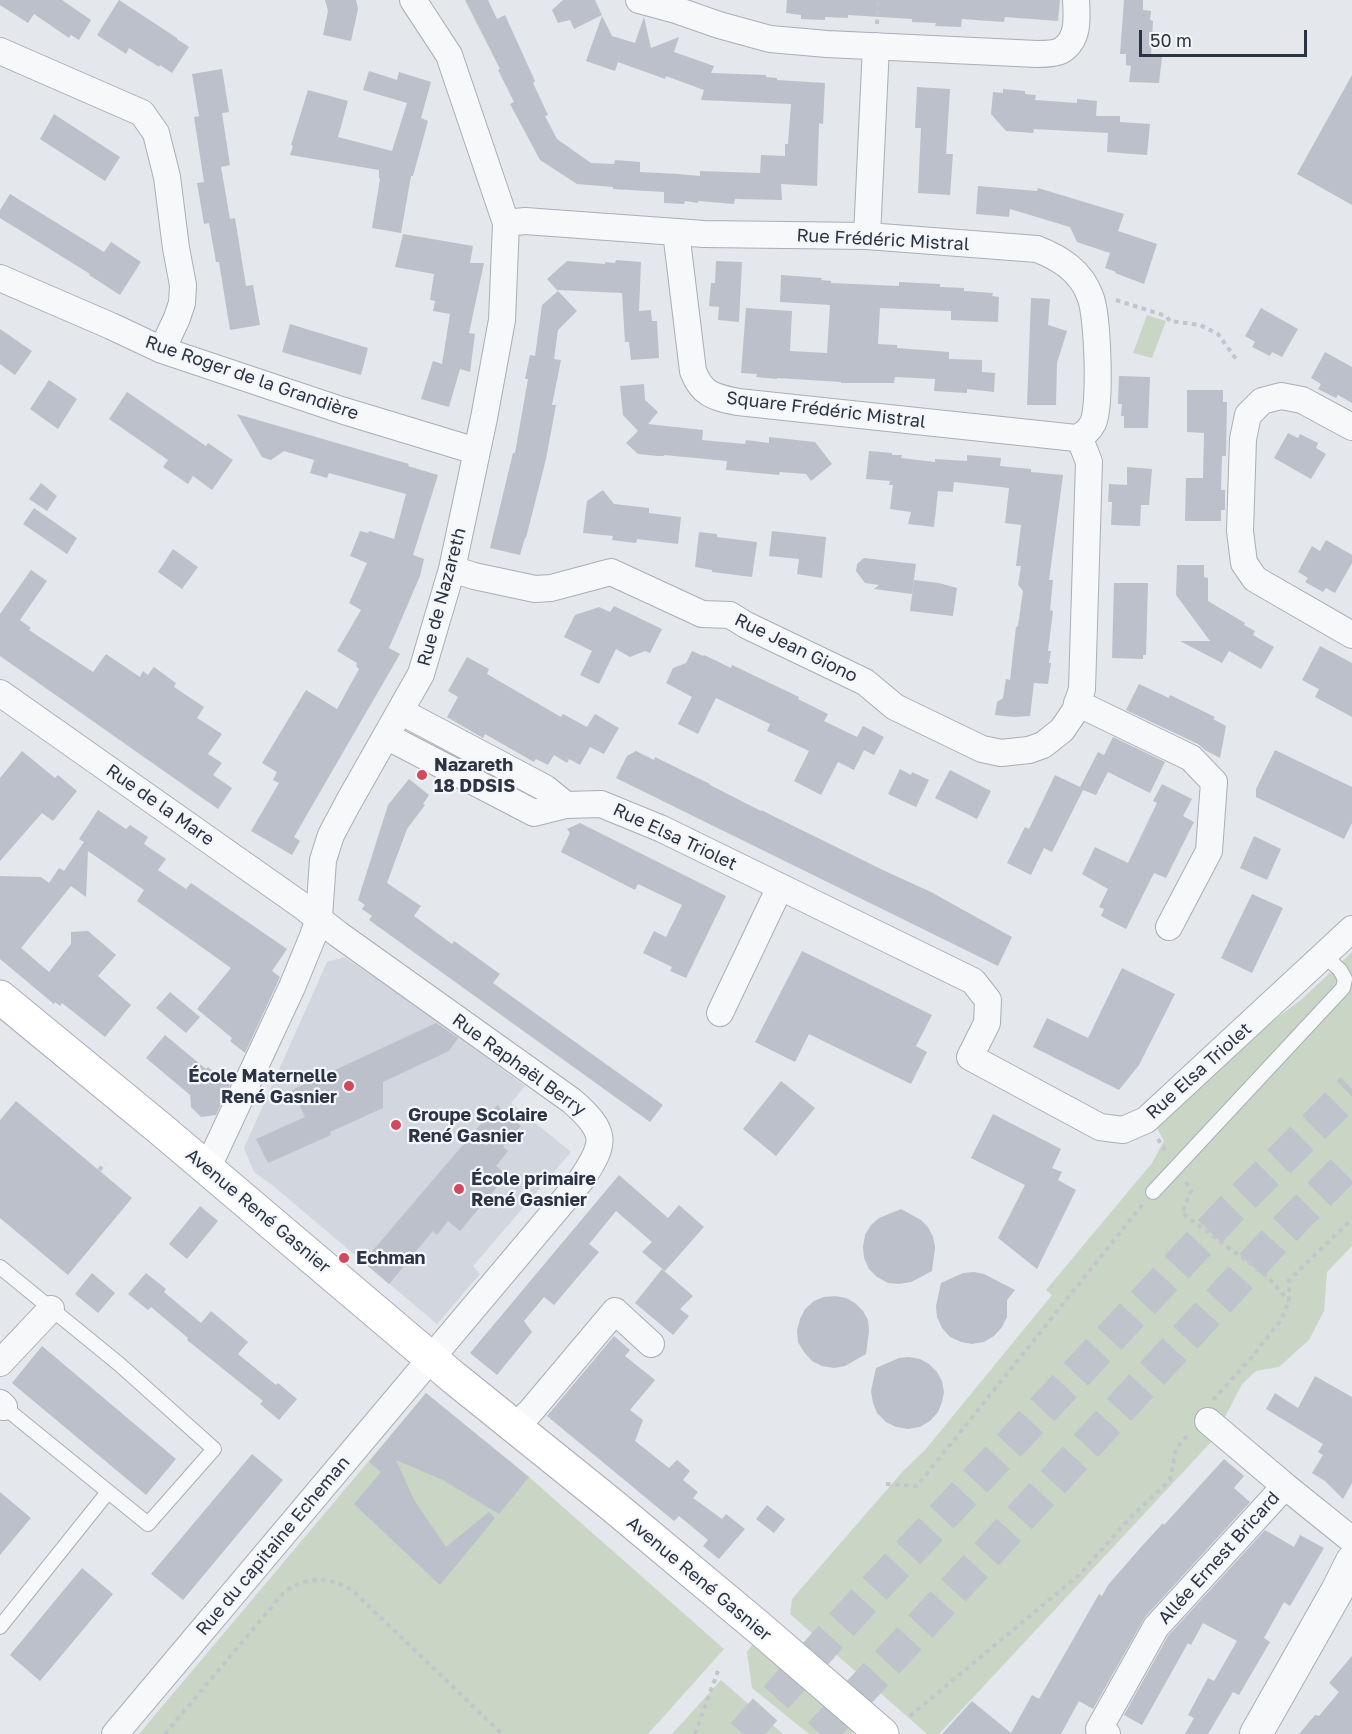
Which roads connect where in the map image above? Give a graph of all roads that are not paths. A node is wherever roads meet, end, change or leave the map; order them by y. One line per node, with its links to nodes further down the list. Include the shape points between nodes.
1 (413, 0): 7 (street, Rue de Nazareth, via 449,55)
2 (639, 0): 4 (street)
3 (1077, 0): 5 (street, via 1073,39 1060,51 1037,54)
4 (672, 5): 5 (street, via 719,25 770,39)
5 (876, 37): 9 (street)
6 (0, 51): 11 (street, via 142,113 156,133 167,177 183,285 182,303)
7 (506, 223): 8 (street, Rue Frédéric Mistral, via 525,221); 14 (street, Rue de Nazareth, via 502,320)
8 (676, 232): 9 (street, Rue Frédéric Mistral); 13 (street, Square Frédéric Mistral, via 693,371 707,393 738,402)
9 (867, 236): 13 (street, Rue Frédéric Mistral, via 1037,249 1072,268 1090,294 1096,333 1097,411 1089,430)
10 (0, 278): 11 (street, Rue Roger de la Grandière)
11 (162, 350): 14 (street, Rue Roger de la Grandière)
12 (1352, 427): 16 (street, via 1302,400 1281,396 1262,401 1248,415 1243,439 1240,531 1245,563 1254,579)
13 (1076, 438): 18 (street, Rue Jean Giono, via 1089,462 1082,689)
14 (476, 451): 15 (street, Rue de Nazareth)
15 (452, 569): 18 (street, Rue Jean Giono, via 534,589 611,572 702,614 730,615 866,682 895,707 982,749 1001,753 1043,744 1062,730); 19 (street, Rue de Nazareth, via 422,674)
16 (1352, 635)
17 (0, 693): 23 (street, Rue de la Mare)
18 (1077, 703): 24 (street, via 1191,758 1214,782 1209,851)
19 (400, 711): 20 (street, Rue de Nazareth); 21 (street, via 545,788)
20 (386, 736): 21 (street, Rue Elsa Triolet, via 534,813); 23 (street, Rue de Nazareth, via 331,835 323,860)
21 (566, 805): 22 (street, Rue Elsa Triolet, via 601,804)
22 (780, 887): 26 (street, Rue Elsa Triolet, via 973,981 988,1000 987,1023 970,1057 1100,1127 1123,1130 1146,1120); 28 (street)
23 (319, 918): 29 (street, Rue de Nazareth, via 292,987); 34 (street, Rue Raphaël Berry, via 572,1101 598,1130 600,1147 581,1180)
24 (1168, 927)
25 (1352, 929): 26 (street, Rue Elsa Triolet)
26 (1324, 955): 30 (lane, via 1340,970 1345,979 1343,988)
27 (0, 997): 29 (main road, Avenue René Gasnier)
28 (720, 1013)
29 (207, 1169): 34 (main road, Avenue René Gasnier)
30 (1153, 1191)
31 (0, 1266): 32 (lane)
32 (51, 1309): 35 (street); 40 (lane, via 214,1449 148,1524)
33 (651, 1344): 38 (street, via 615,1311)
34 (431, 1359): 38 (main road, Avenue René Gasnier); 44 (street, Rue du capitaine Echeman)
35 (0, 1363)
36 (2, 1408): 40 (lane)
37 (1208, 1421): 39 (street)
38 (514, 1427): 45 (main road, Avenue René Gasnier)
39 (1285, 1486): 41 (street, Allée Ernest Bricard); 46 (street, Allée Ernest Bricard, via 1156,1627 1099,1730)
40 (108, 1492): 43 (lane)
41 (1352, 1540)
42 (1352, 1561): 47 (street)
43 (0, 1627)
44 (115, 1734)
45 (882, 1734)
46 (1107, 1734)
47 (1256, 1734)

